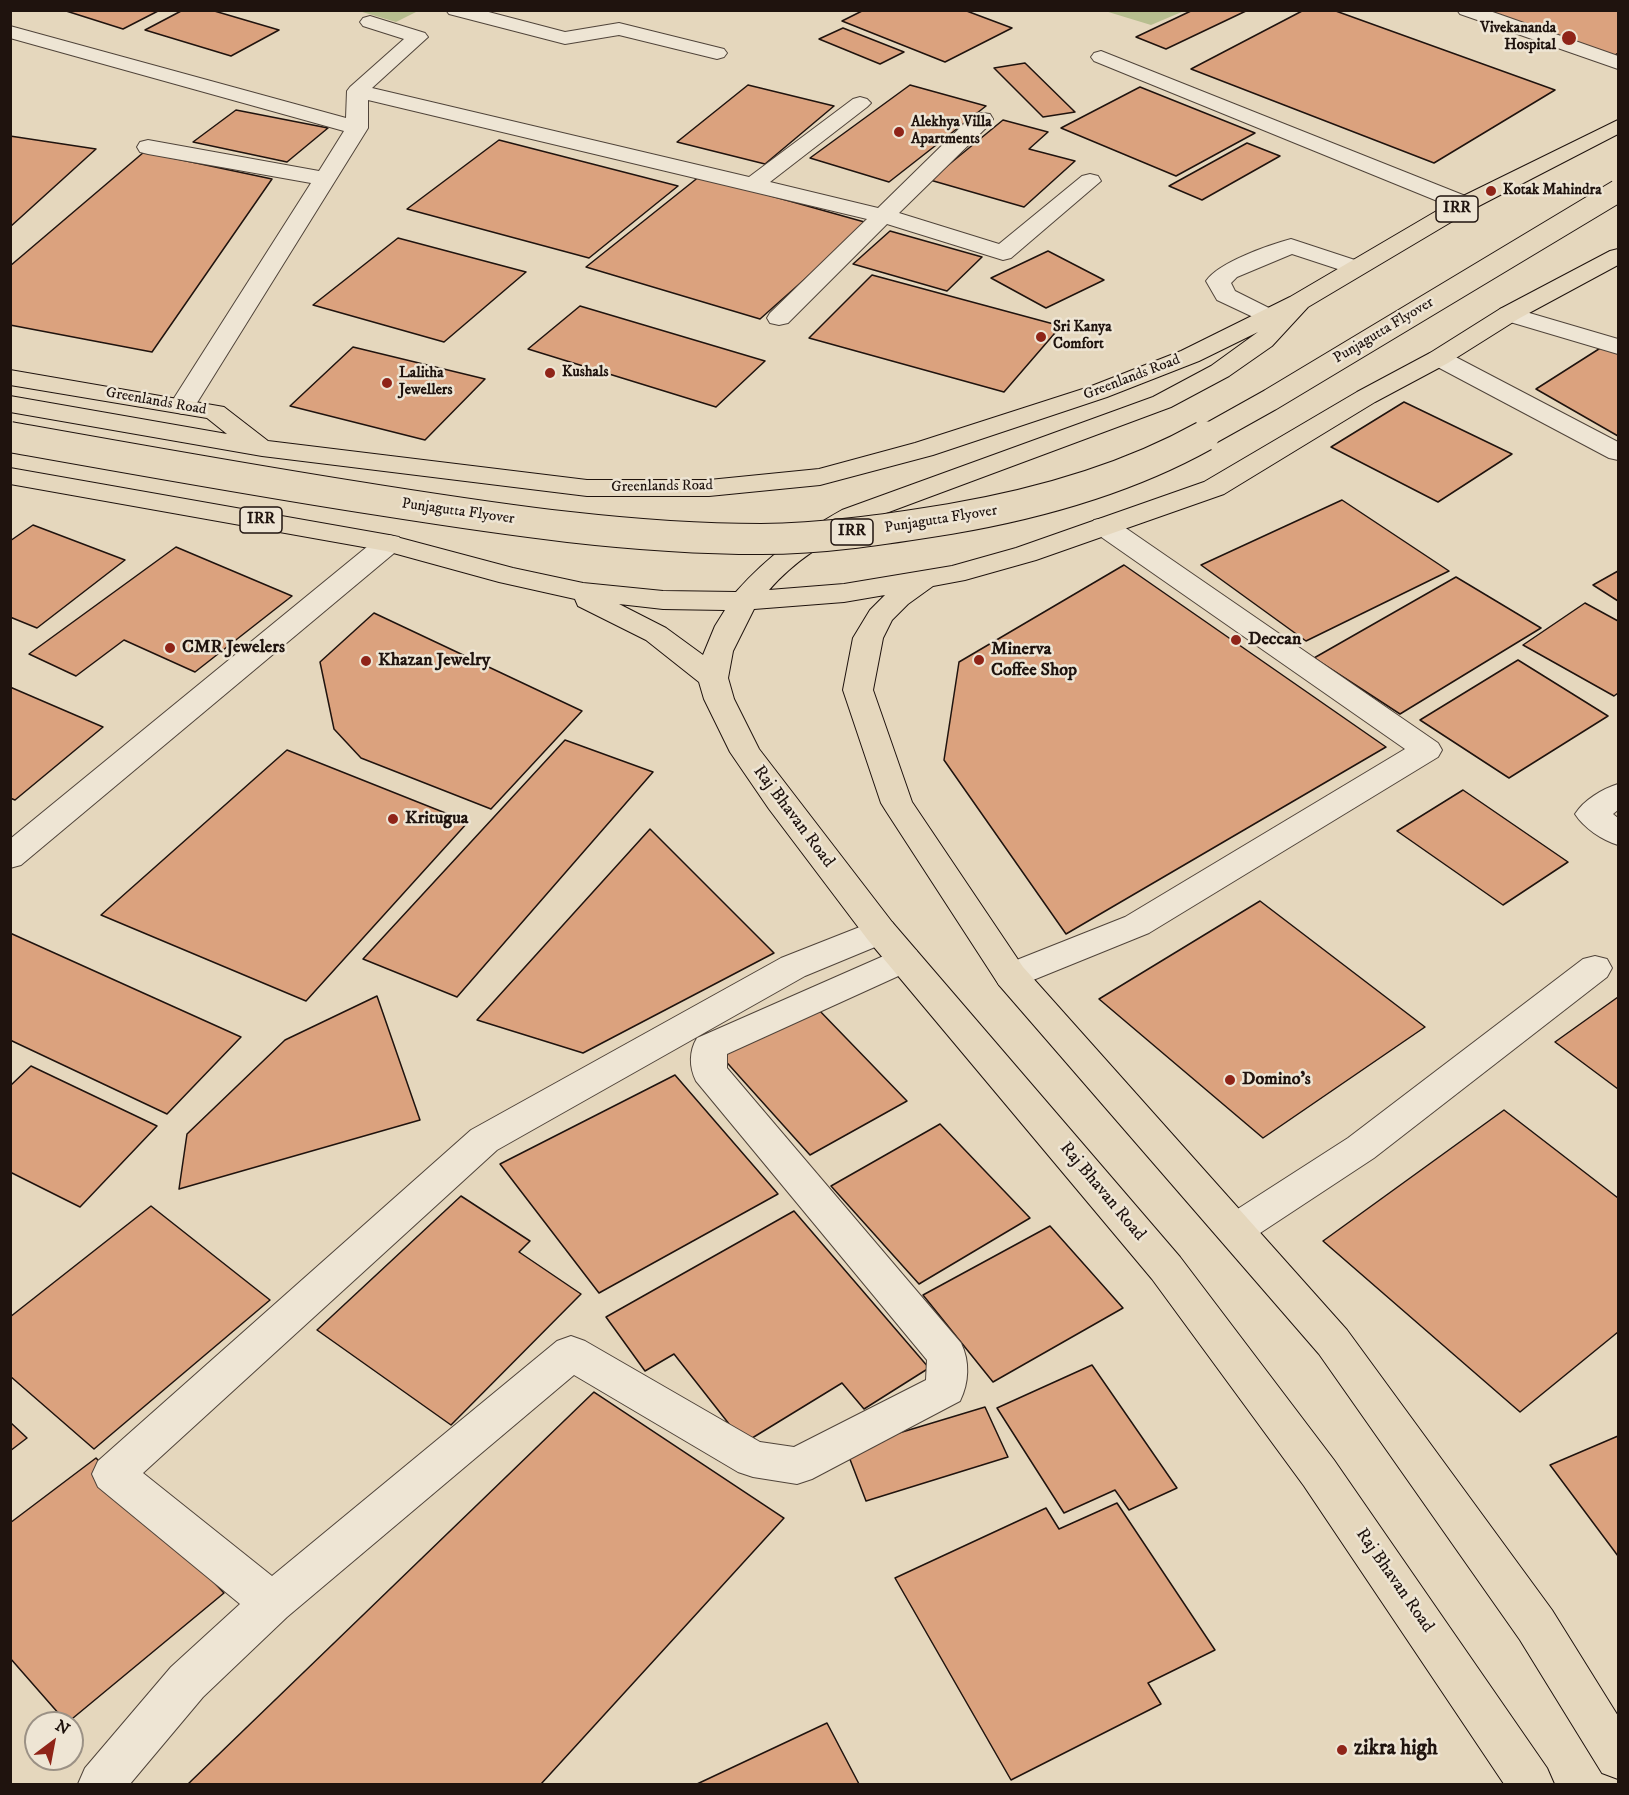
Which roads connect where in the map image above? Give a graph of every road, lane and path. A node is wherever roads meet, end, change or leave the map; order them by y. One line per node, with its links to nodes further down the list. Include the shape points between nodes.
1 (1467, 10): 8 (street)
2 (442, 15): 5 (street); 6 (street, via 565,38 619,29)
3 (369, 22): 5 (street)
4 (10, 32): 13 (street)
5 (408, 34): 9 (street, via 418,37)
6 (717, 53)
7 (1101, 57): 19 (street)
8 (1618, 63)
9 (357, 91): 13 (street); 17 (street)
10 (860, 103): 17 (street)
11 (982, 119): 20 (street)
12 (1618, 126): 19 (main road, Greenlands Road / IRR)
13 (357, 128): 15 (street)
14 (148, 147): 15 (street)
15 (325, 179): 31 (street)
16 (1090, 181): 20 (street, via 1003,253)
17 (753, 185): 20 (street)
18 (1618, 191): 32 (main road, Punjagutta Flyover / IRR, bridge, via 1183,448 1090,487 1002,510 881,530 763,539 612,533 321,491)
19 (1465, 204): 22 (main road, Greenlands Road / IRR)
20 (884, 216): 26 (street)
21 (1618, 256): 24 (main road, IRR)
22 (1356, 268): 23 (main road, Greenlands Road / IRR); 25 (street, via 1291,246 1229,272 1218,281 1225,295)
23 (1299, 302): 25 (main road, Greenlands Road / IRR); 40 (main road, Greenlands Road / IRR, via 1263,341 1220,371 1162,402 852,516 808,540 772,568)
24 (1509, 314): 27 (street); 28 (main road, IRR)
25 (1268, 317): 33 (main road, Greenlands Road / IRR, via 1190,356 1098,392 924,449 820,477 709,488 587,488)
26 (779, 318)
27 (1618, 347)
28 (1439, 358): 34 (street); 36 (main road, IRR, via 1214,488)
29 (10, 377): 31 (main road, Greenlands Road)
30 (10, 404): 33 (main road, IRR)
31 (182, 406): 33 (main road, Greenlands Road, via 215,412)
32 (10, 437)
33 (262, 448)
34 (1618, 452)
35 (10, 476): 37 (main road, IRR)
36 (1104, 526): 39 (main road, IRR, via 1026,554); 47 (street, via 1427,750 1137,925)
37 (389, 543): 38 (main road, IRR); 44 (street)
38 (509, 576): 40 (main road, IRR, via 583,592 663,600); 41 (main road, via 586,599 656,634)
39 (925, 580): 40 (main road, IRR, via 844,593); 47 (main road, via 880,616 868,638 858,690 897,803)
40 (744, 601): 41 (main road, via 718,651)
41 (713, 678): 45 (main road, Raj Bhavan Road, via 745,752)
42 (1618, 795): 43 (street, via 1591,814)
43 (1618, 834)
44 (10, 857)
45 (892, 945): 49 (street, via 793,967 484,1140 113,1474); 49 (street, via 709,1047 709,1071 947,1355 946,1389 797,1466 753,1459 571,1353); 52 (main road, Raj Bhavan Road, via 1166,1268 1319,1473)
46 (1595, 968): 48 (street, via 1361,1148)
47 (1011, 976): 48 (main road)
48 (1235, 1230): 50 (main road, via 1333,1342 1536,1625)
49 (272, 1603): 51 (street, via 187,1682)
50 (1618, 1757)
51 (101, 1785)
52 (1531, 1785)

